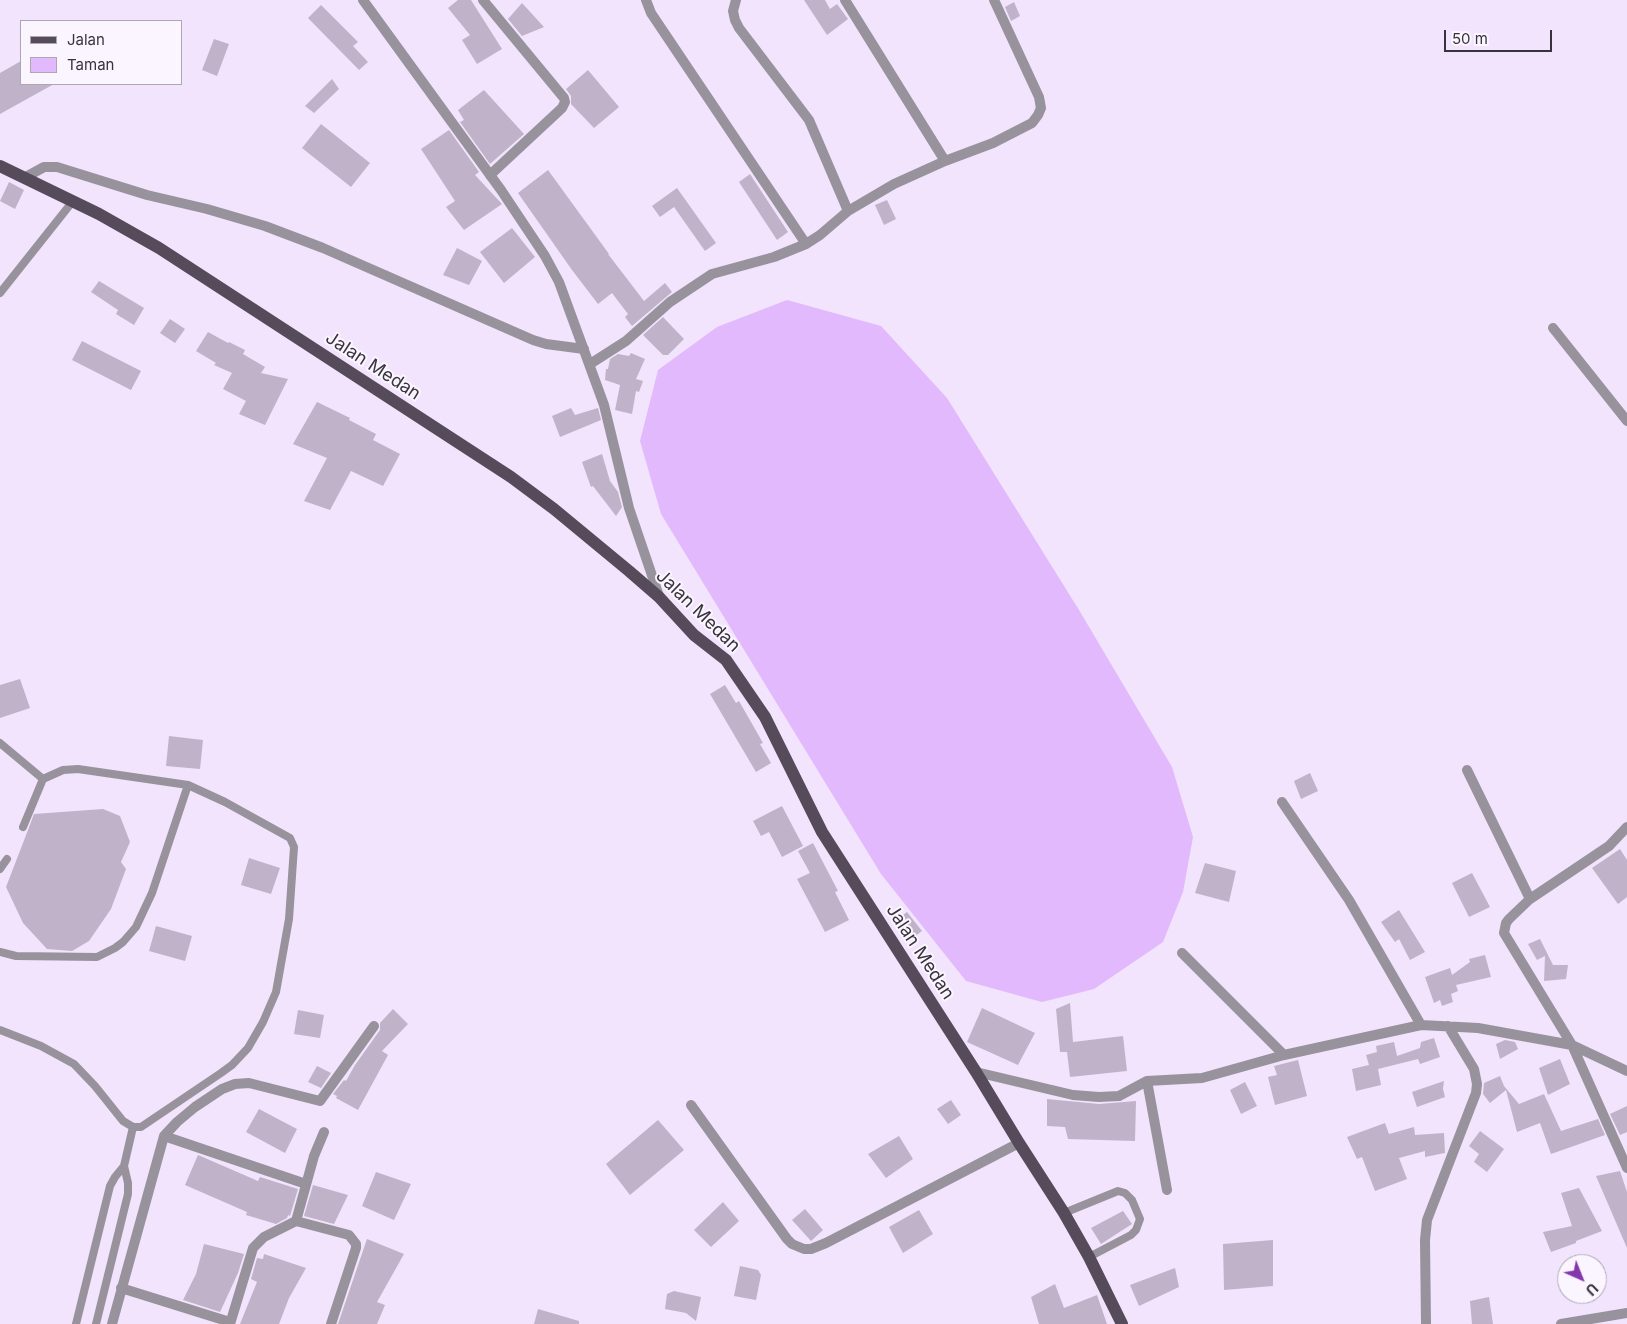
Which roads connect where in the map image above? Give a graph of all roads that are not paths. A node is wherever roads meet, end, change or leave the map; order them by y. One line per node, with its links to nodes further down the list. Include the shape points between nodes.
1 (363, 0): 9 (street)
2 (483, 0): 9 (street, via 565,102)
3 (646, 0): 13 (street, via 651,13)
4 (736, 0): 12 (street, via 733,11 739,28 809,120)
5 (846, 0): 7 (street)
6 (994, 0): 7 (street, via 1036,89 1040,108 1038,116 1023,130)
7 (945, 160): 12 (street)
8 (0, 166): 10 (main road, Jalan Medan)
9 (490, 175): 16 (street, via 554,271)
10 (24, 178): 11 (main road, Jalan Medan); 16 (street, via 44,167 57,168 265,226 533,340)
11 (73, 201): 14 (lane); 19 (main road, Jalan Medan, via 159,248 510,477 554,509)
12 (848, 211): 13 (street)
13 (806, 244): 17 (street, via 712,274 670,302 626,342)
14 (0, 293)
15 (1553, 328): 18 (street)
16 (584, 349): 17 (street)
17 (590, 364): 19 (street, via 610,427 629,508)
18 (1627, 421)
19 (659, 597): 39 (main road, Jalan Medan, via 694,635 726,660 765,717 822,832)
20 (0, 743): 22 (lane)
21 (1467, 770): 29 (street)
22 (42, 779): 23 (lane, via 63,770 78,769); 25 (lane)
23 (188, 785): 30 (lane, via 152,893 136,927 123,942 97,957 16,956); 42 (lane, via 290,838 294,847 289,919 276,992 248,1048 232,1065 191,1094 146,1124)
24 (1282, 802): 32 (street, via 1349,900)
25 (23, 827)
26 (1627, 827): 29 (street, via 1609,846)
27 (7, 859): 28 (lane)
28 (0, 869)
29 (1530, 899): 36 (street, via 1509,919 1504,933)
30 (0, 952)
31 (1182, 953): 37 (street)
32 (1421, 1025): 34 (street); 37 (street)
33 (374, 1026): 44 (street, via 320,1101 249,1083 235,1084 195,1107)
34 (1448, 1026): 36 (street, via 1478,1028); 61 (street, via 1474,1069 1477,1084 1427,1220)
35 (0, 1030): 42 (lane, via 41,1046 74,1064 123,1121)
36 (1572, 1046): 38 (street); 47 (street)
37 (1284, 1055): 40 (street, via 1202,1078)
38 (1627, 1071)
39 (976, 1072): 40 (street, via 1073,1095 1099,1097 1119,1096); 45 (main road, Jalan Medan)
40 (1147, 1081): 49 (street)
41 (691, 1105): 45 (street, via 787,1239 804,1249 826,1243)
42 (133, 1127): 46 (lane)
43 (324, 1132): 48 (street)
44 (164, 1136): 48 (street); 53 (street)
45 (1019, 1143): 50 (main road, Jalan Medan)
46 (124, 1166): 56 (lane, via 110,1186); 57 (lane, via 128,1194)
47 (1627, 1168)
48 (306, 1184): 51 (street)
49 (1167, 1190)
50 (1064, 1213): 52 (main road, Jalan Medan); 52 (lane, via 1118,1191 1132,1200 1140,1219 1136,1230)
51 (296, 1221): 55 (street, via 264,1237 256,1245); 59 (street, via 349,1235 356,1244)
52 (1089, 1258): 60 (main road, Jalan Medan)
53 (121, 1288): 55 (street); 58 (street)
54 (1627, 1314): 62 (street)
55 (230, 1323)
56 (76, 1324)
57 (96, 1324)
58 (112, 1324)
59 (331, 1324)
60 (1122, 1324)
61 (1426, 1324)
62 (1561, 1324)

